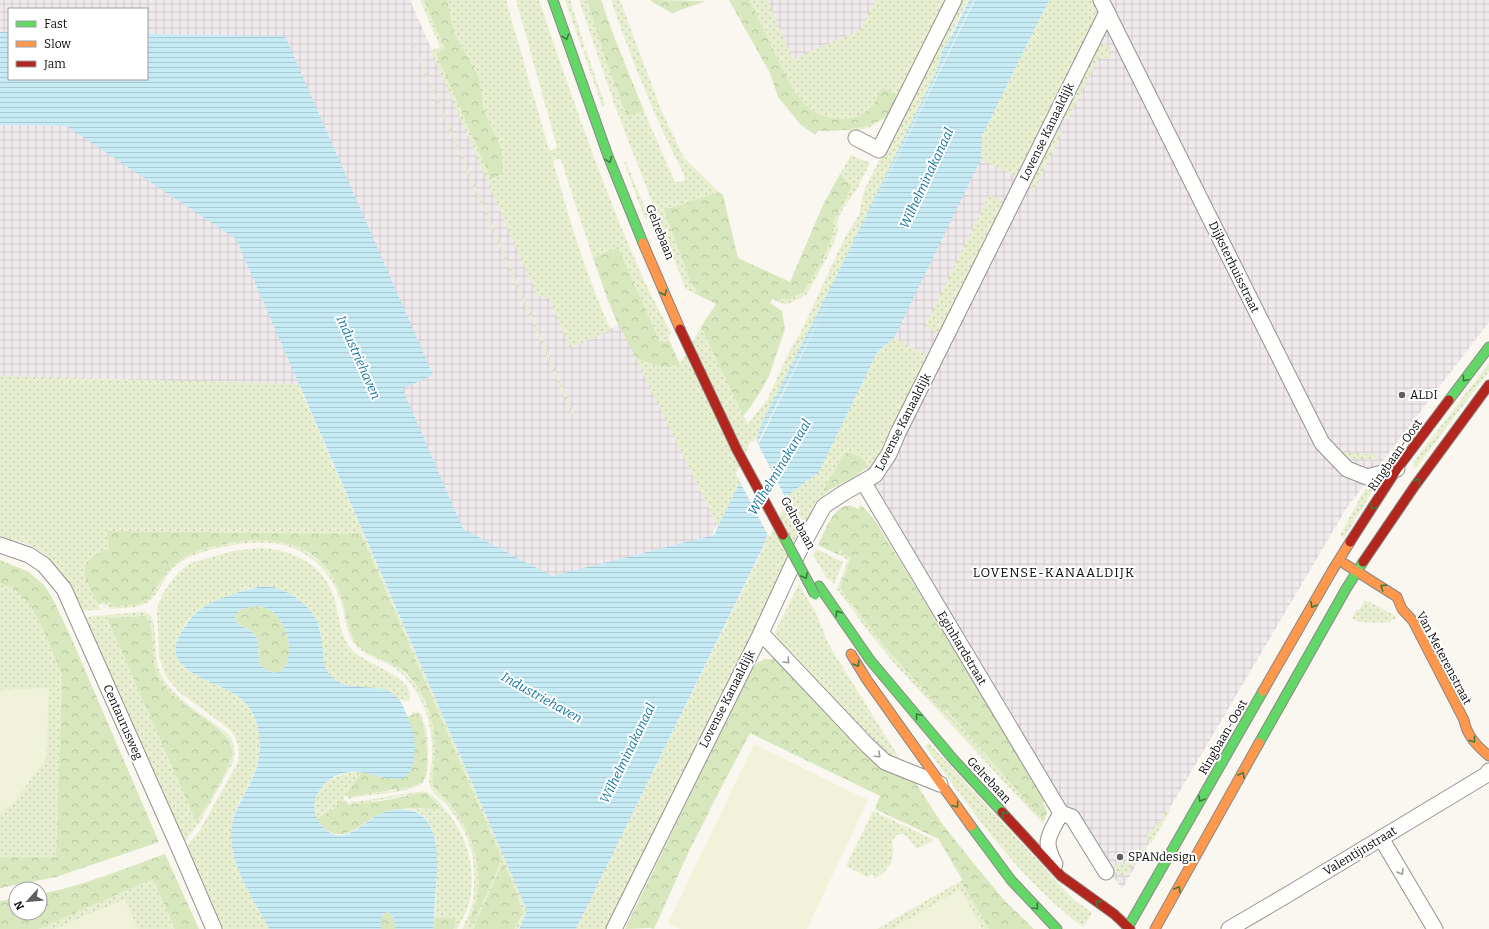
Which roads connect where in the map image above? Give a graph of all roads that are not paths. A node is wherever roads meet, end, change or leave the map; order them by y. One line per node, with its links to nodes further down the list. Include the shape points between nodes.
1 (553, 0): 6 (street, Gelrebaan, one-way to 6, via 608,156 637,229)
2 (562, 0): 6 (street, Gelrebaan, via 618,162)
3 (954, 0): 5 (street, via 879,150)
4 (1104, 6): 9 (street, Dijksterhuisstraat, via 1322,443 1347,469 1367,477); 10 (street, Lovense Kanaaldijk, via 889,454 875,475)
5 (856, 138)
6 (682, 325): 17 (street, Gelrebaan, one-way to 17, bridge, via 737,450); 28 (street, Gelrebaan, one-way to 6, via 954,760 870,660 819,586)
7 (1489, 348): 9 (street, Ringbaan-Oost, one-way to 9)
8 (1489, 385): 13 (street, Ringbaan-Oost, one-way to 8, via 1414,487)
9 (1397, 469): 12 (street, Ringbaan-Oost, one-way to 12)
10 (864, 483): 18 (street, Lovense Kanaaldijk, via 824,506); 25 (street, Eginhardstraat)
11 (0, 545): 30 (street, Centaurusweg, via 34,558 44,565 64,589)
12 (1339, 560): 13 (street); 14 (street, Ringbaan-Oost)
13 (1357, 571): 14 (street, Ringbaan-Oost); 16 (street, Van Meterenstraat, one-way to 13, via 1397,597)
14 (1344, 579): 29 (street, Ringbaan-Oost, one-way to 29); 33 (street, Ringbaan-Oost, one-way to 14)
15 (1390, 605): 16 (street, Van Meterenstraat)
16 (1402, 609): 20 (street, Van Meterenstraat, via 1413,620)
17 (827, 614)
18 (760, 633): 24 (street, one-way to 24, via 885,762); 31 (street, Lovense Kanaaldijk)
19 (847, 647): 24 (street, one-way to 24)
20 (1464, 720): 21 (street, Van Meterenstraat); 22 (street, Van Meterenstraat, one-way to 22, via 1471,738)
21 (1479, 732)
22 (1489, 756)
23 (1489, 771): 26 (street, Valentijnstraat)
24 (940, 784): 32 (street, one-way to 32, via 1011,880)
25 (1061, 813): 27 (street, Eginhardstraat, via 1072,817); 28 (street, via 1048,838 1048,851)
26 (1381, 838): 34 (street, Valentijnstraat); 35 (street, one-way to 35)
27 (1106, 872)
28 (1062, 876): 29 (street, Gelrebaan, one-way to 28)
29 (1129, 928)
30 (214, 929)
31 (614, 929)
32 (1057, 929)
33 (1155, 929)
34 (1228, 929)
35 (1434, 929)

